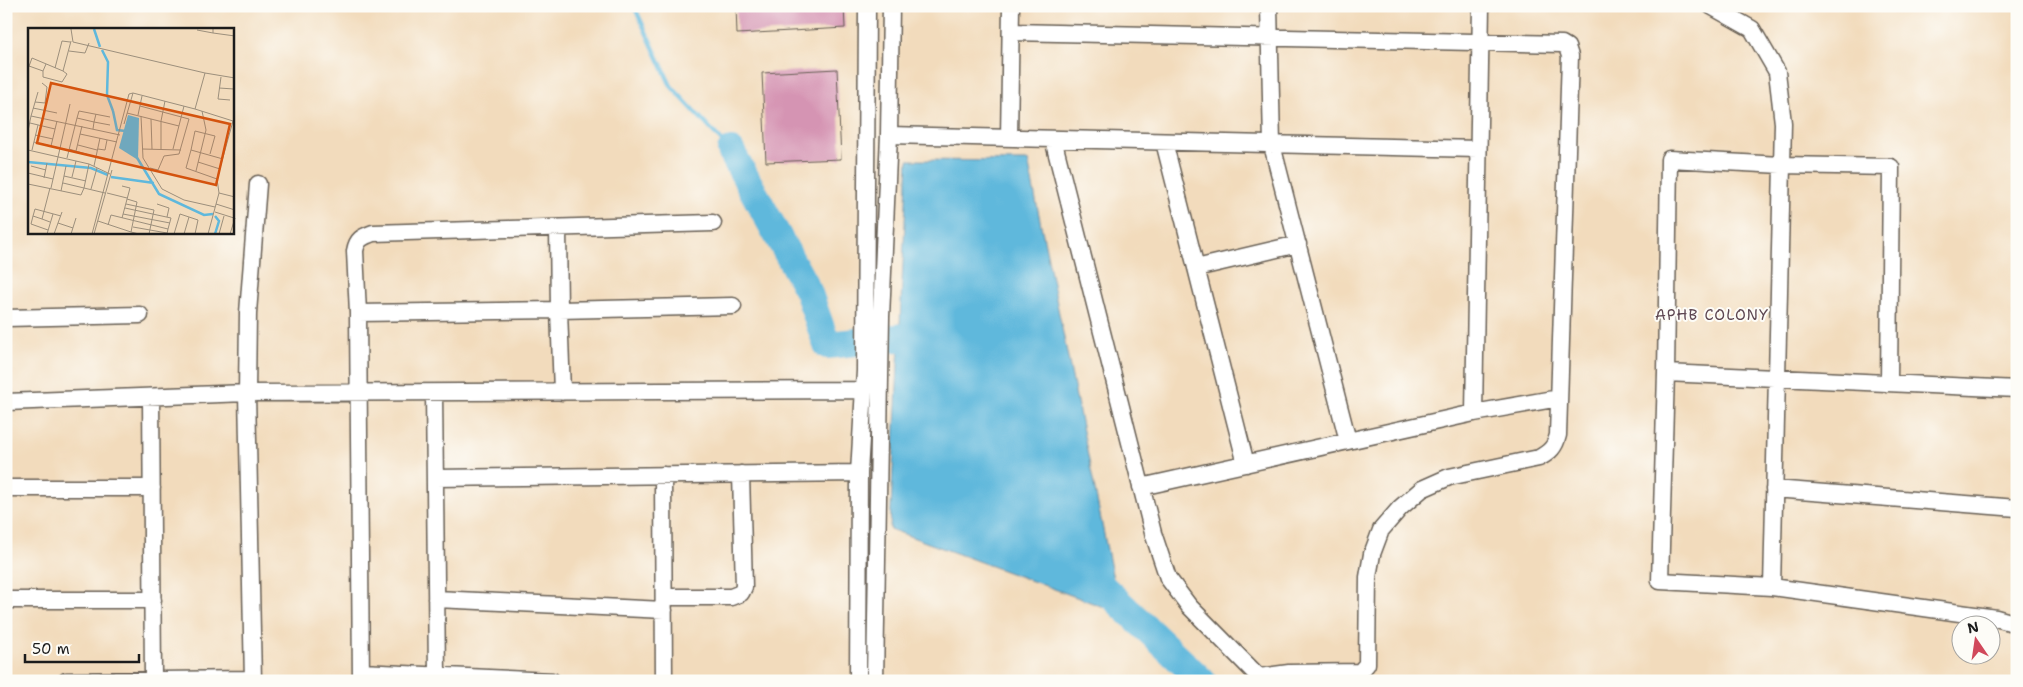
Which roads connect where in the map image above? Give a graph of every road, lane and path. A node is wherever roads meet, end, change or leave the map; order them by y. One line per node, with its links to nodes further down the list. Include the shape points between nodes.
1 (867, 6): 31 (street)
2 (891, 6): 10 (street)
3 (1011, 6): 7 (street)
4 (1269, 6): 8 (street)
5 (1481, 6): 9 (street)
6 (1711, 6): 16 (street, via 1752,28 1777,72 1784,123)
7 (1011, 32): 8 (street); 11 (street)
8 (1269, 37): 9 (street); 14 (street)
9 (1480, 42): 15 (street); 37 (street, via 1562,44 1570,56)
10 (888, 135): 11 (street); 66 (street, via 880,317)
11 (1009, 138): 12 (street)
12 (1053, 139): 13 (street); 46 (street)
13 (1164, 142): 14 (street); 21 (street)
14 (1272, 145): 15 (street); 20 (street)
15 (1478, 150): 39 (street)
16 (1782, 165): 27 (street, via 1669,159); 28 (street); 29 (street, via 1891,167)
17 (258, 184): 33 (street, via 248,313)
18 (713, 224): 19 (street)
19 (558, 228): 23 (street); 24 (street, via 373,233 363,236 355,250)
20 (1298, 244): 21 (street); 40 (street)
21 (1196, 268): 41 (street)
22 (734, 306): 23 (street)
23 (560, 310): 24 (street); 32 (street)
24 (358, 313): 34 (street)
25 (140, 315): 26 (street)
26 (6, 318)
27 (1666, 374): 28 (street); 51 (street, via 1660,581)
28 (1776, 378): 29 (street); 49 (street)
29 (1888, 383): 30 (street)
30 (2017, 389)
31 (864, 390): 32 (street); 42 (street)
32 (562, 392): 35 (street)
33 (247, 393): 34 (street); 36 (street); 61 (street)
34 (359, 393): 35 (street); 58 (street)
35 (434, 393): 45 (street)
36 (151, 397): 38 (street); 48 (street)
37 (1559, 398): 39 (street); 60 (street, via 1558,435 1549,453 1539,458 1449,477 1422,489 1381,530 1368,578 1367,664 1360,672 1289,673)
38 (6, 402)
39 (1474, 413): 40 (street)
40 (1348, 441): 41 (street)
41 (1246, 464): 46 (street)
42 (859, 473): 43 (street); 65 (street)
43 (741, 474): 44 (street); 55 (street, via 742,593)
44 (663, 475): 45 (street); 55 (street)
45 (435, 478): 52 (street)
46 (1141, 487): 60 (street, via 1168,578 1189,606)
47 (6, 488): 48 (street)
48 (152, 488): 54 (street)
49 (1774, 490): 50 (street); 51 (street)
50 (2017, 508)
51 (1772, 587): 56 (street, via 1996,618)
52 (436, 599): 55 (street); 57 (street)
53 (6, 600): 54 (street)
54 (153, 600): 59 (street)
55 (664, 603): 64 (street)
56 (2017, 624)
57 (437, 675): 58 (street); 63 (street)
58 (361, 676)
59 (154, 679): 61 (street); 62 (street)
60 (1261, 679)
61 (253, 680)
62 (66, 681)
63 (552, 681)
64 (664, 681)
65 (858, 681)
66 (875, 681)

